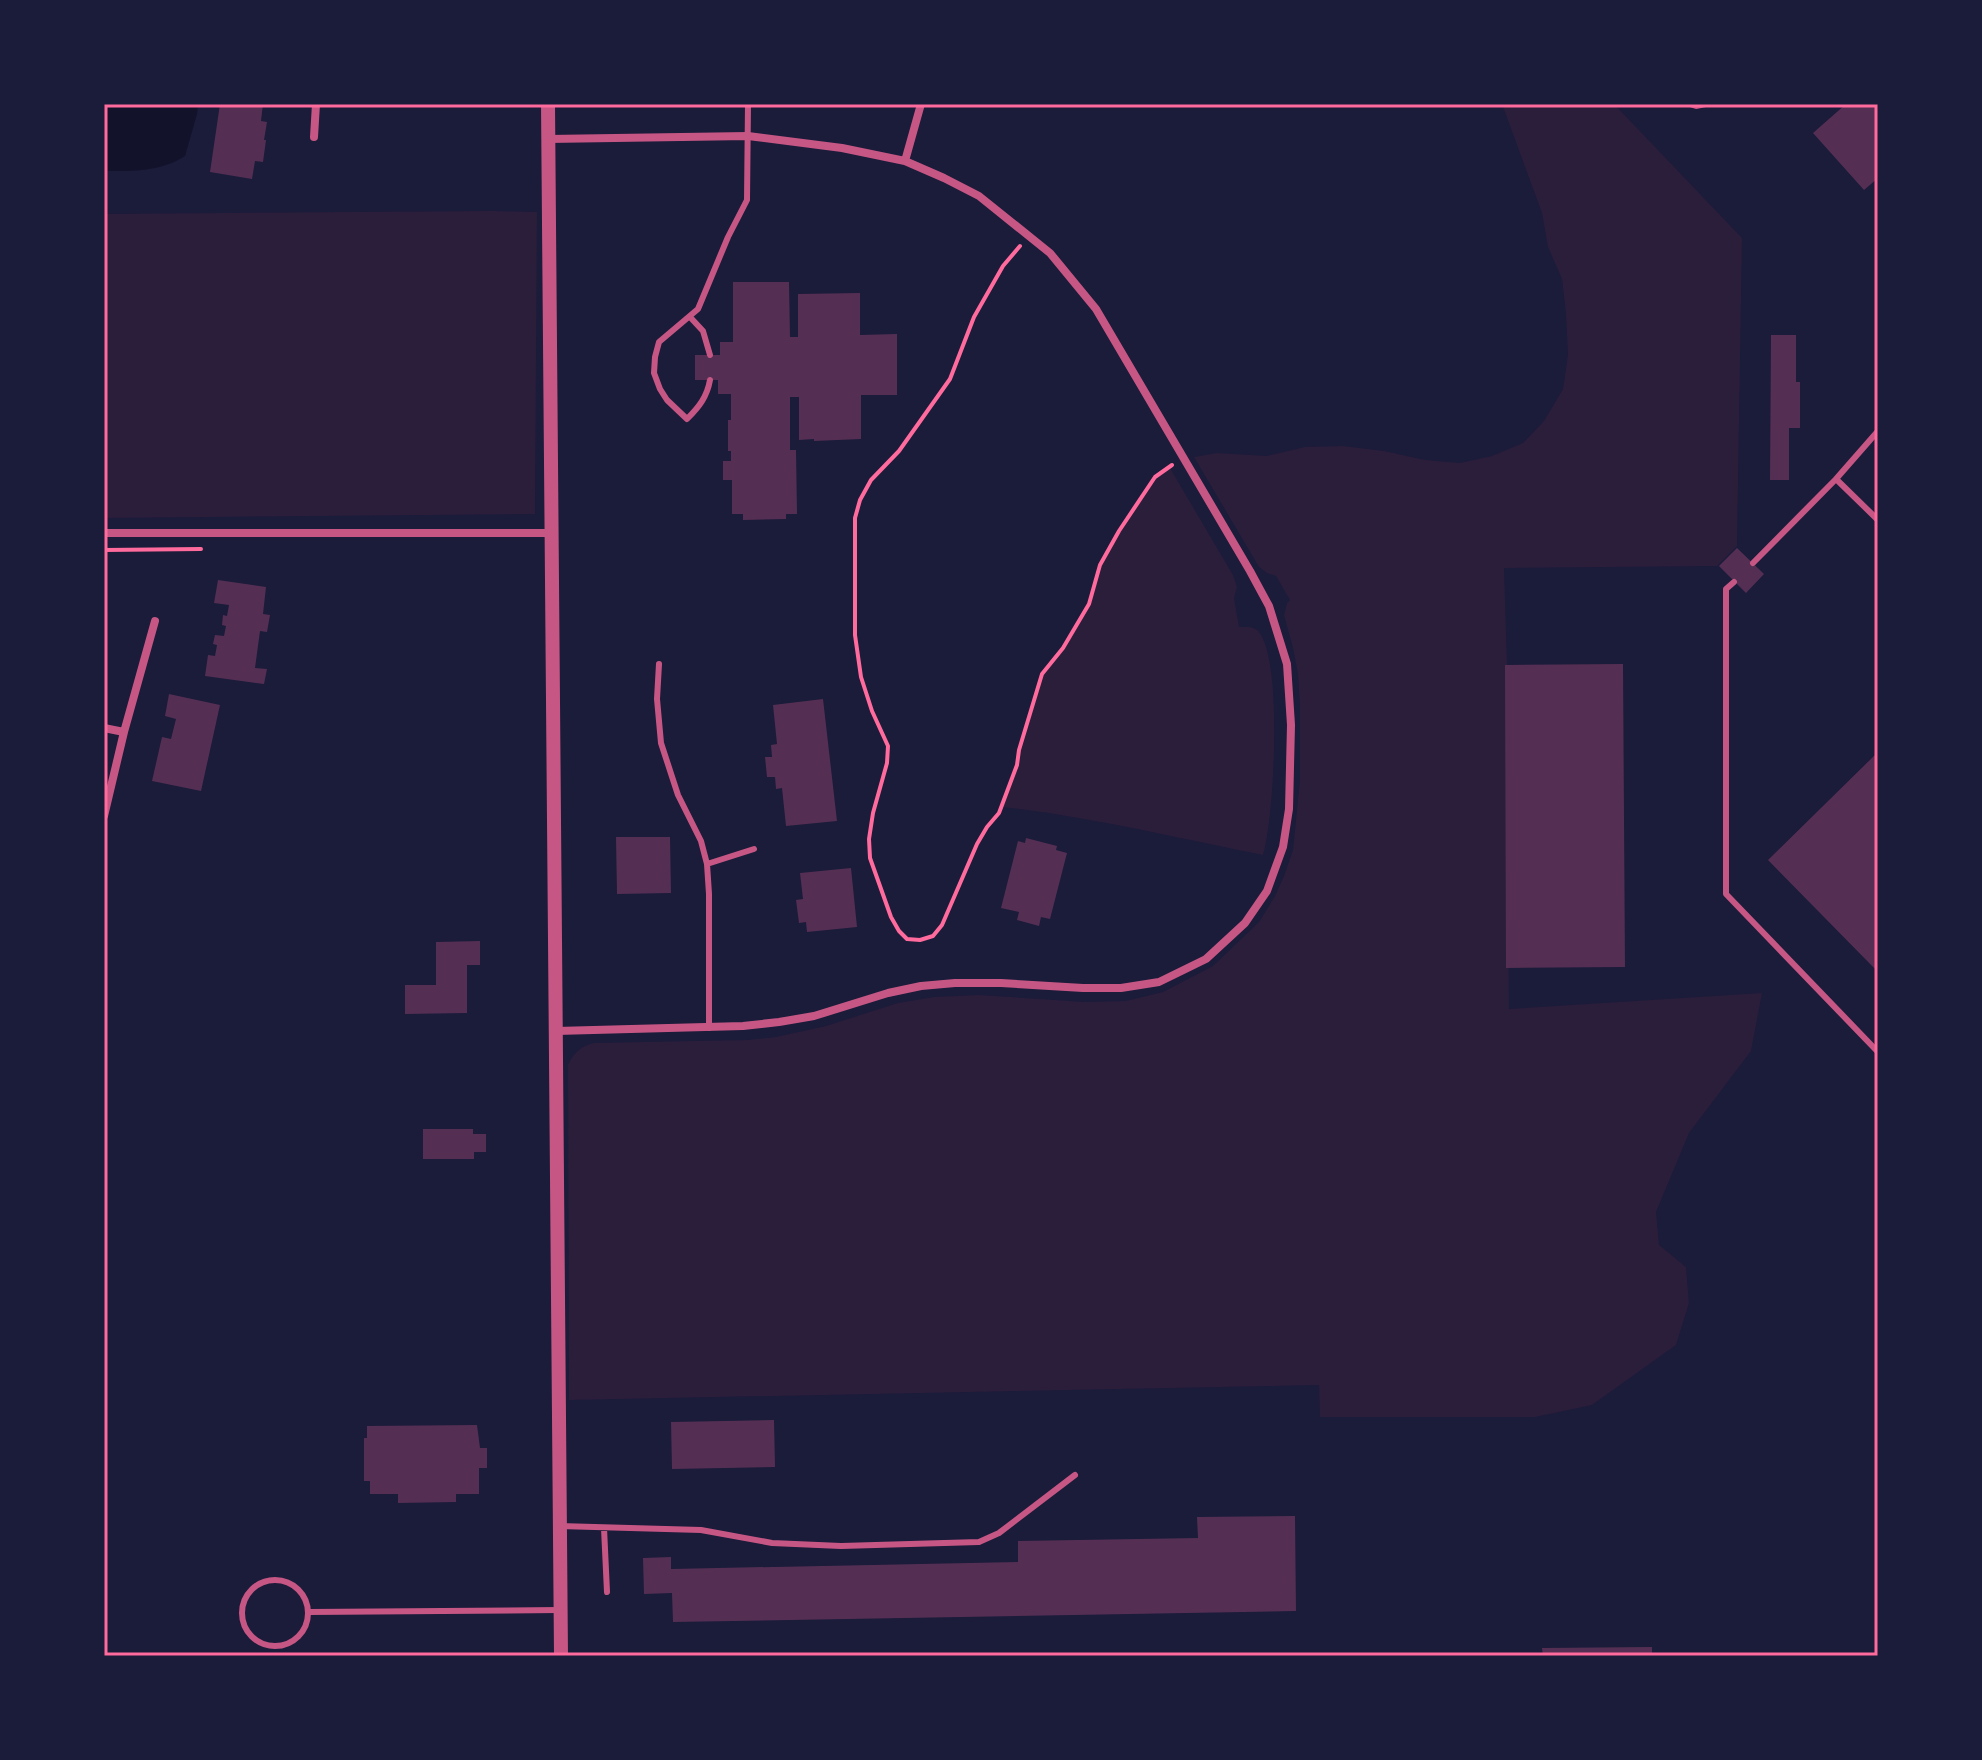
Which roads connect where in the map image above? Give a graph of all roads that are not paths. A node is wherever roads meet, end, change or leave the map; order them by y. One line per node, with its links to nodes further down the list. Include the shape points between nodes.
1 (316, 104): 8 (street)
2 (548, 104): 9 (street)
3 (748, 104): 7 (lane)
4 (921, 104): 10 (street)
5 (1690, 104): 6 (lane)
6 (1705, 104)
7 (748, 136): 9 (street); 10 (street); 11 (lane, via 747,200)
8 (314, 137)
9 (548, 139): 18 (street)
10 (905, 161): 28 (street, via 979,196 1050,253 1096,309 1250,571 1269,606 1287,664 1291,725 1283,847 1267,891 1245,923 1206,959 1159,982 1121,988 932,985 814,1016)
11 (690, 317): 12 (lane, via 703,331); 13 (lane, via 659,342 654,373 667,400 687,419 707,395)
12 (710, 355)
13 (710, 380)
14 (1878, 431): 15 (lane)
15 (1836, 479): 16 (lane); 19 (lane)
16 (1878, 520)
17 (104, 533): 18 (street)
18 (551, 533): 29 (street)
19 (1753, 563)
20 (1734, 582): 30 (lane, via 1726,589 1726,894)
21 (155, 621): 24 (street)
22 (659, 664): 27 (lane, via 661,743)
23 (104, 728): 24 (street)
24 (124, 732): 25 (street)
25 (104, 816)
26 (754, 849): 27 (lane)
27 (707, 864): 28 (lane)
28 (709, 1028): 29 (street)
29 (556, 1031): 32 (street)
30 (1878, 1052)
31 (1075, 1475): 33 (lane, via 999,1533 979,1542 841,1546 772,1543 701,1530)
32 (559, 1526): 33 (lane); 35 (street)
33 (604, 1528): 34 (lane)
34 (607, 1592)
35 (560, 1610): 36 (lane); 37 (street)
36 (308, 1612): 36 (lane, via 301,1592 273,1580 254,1587 242,1614 250,1635 270,1646 301,1633)
37 (561, 1656)

